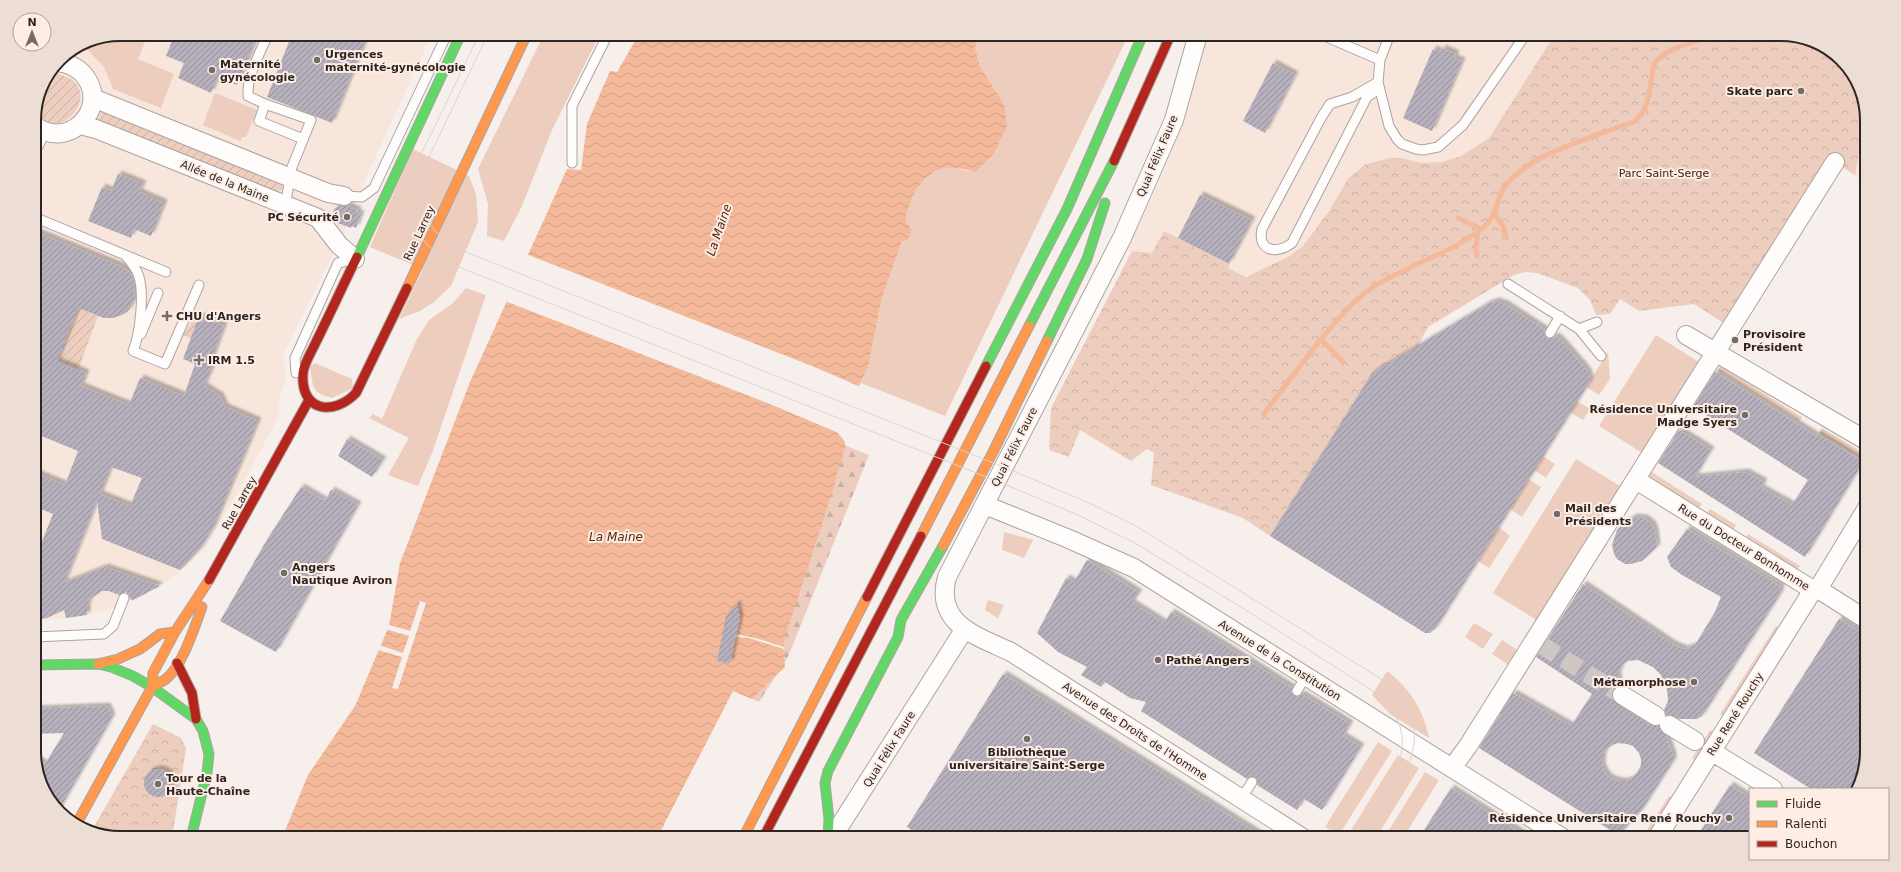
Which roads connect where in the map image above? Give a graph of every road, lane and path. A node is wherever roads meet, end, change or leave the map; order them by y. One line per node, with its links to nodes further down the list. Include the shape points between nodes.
1 (265, 41): 16 (lane, via 250,76 248,88 248,96)
2 (444, 41): 24 (lane, via 374,188 362,197)
3 (458, 41): 29 (main road)
4 (524, 41): 44 (main road, Rue Larrey, via 356,393 337,408 319,407)
5 (604, 41): 22 (lane, via 572,106)
6 (1139, 41): 74 (main road, via 1067,209)
7 (1169, 41): 20 (main road)
8 (1196, 41): 27 (street, Quai Félix Faure, via 1174,120)
9 (1336, 41): 12 (lane)
10 (1387, 41): 12 (lane)
11 (1521, 41): 14 (lane, via 1463,125 1438,147 1416,149 1402,144 1397,139 1389,126)
12 (1380, 60): 14 (lane)
13 (66, 62): 15 (street, via 84,75)
14 (1378, 86): 14 (lane, via 1330,104 1262,229 1261,239 1267,247 1276,250 1292,243 1367,97)
15 (93, 98): 17 (street, via 89,113); 23 (street)
16 (265, 104): 19 (lane, via 259,121); 19 (lane, via 311,120)
17 (80, 125): 18 (street, via 64,133); 25 (street, Allée de la Maine, via 96,129)
18 (41, 129)
19 (303, 139): 23 (lane)
20 (1124, 142): 30 (main road); 59 (main road)
21 (1835, 162): 41 (street)
22 (572, 163)
23 (290, 177): 24 (street, via 328,193); 25 (lane)
24 (344, 196)
25 (285, 206): 29 (street, Allée de la Maine, via 318,218 339,245)
26 (41, 220): 28 (lane)
27 (1122, 238): 30 (street); 47 (street, Quai Félix Faure)
28 (126, 256): 31 (lane); 40 (lane, via 138,274 142,293)
29 (355, 259): 43 (main road, via 303,371); 43 (lane, via 338,263 306,332 295,358 296,373)
30 (1087, 259): 53 (main road, via 959,518)
31 (166, 272)
32 (1508, 284): 35 (lane)
33 (199, 285): 40 (lane, via 165,364 133,351)
34 (158, 293): 40 (lane)
35 (1560, 316): 37 (lane); 38 (lane)
36 (1597, 322): 37 (lane)
37 (1579, 329): 42 (lane)
38 (1550, 333)
39 (1686, 335): 41 (street)
40 (137, 342)
41 (1714, 352): 45 (street); 68 (street, via 1538,643)
42 (1602, 356)
43 (303, 381): 44 (main road, via 304,392)
44 (309, 400): 49 (main road, Rue Larrey)
45 (1860, 437)
46 (1641, 484): 50 (street, Rue du Docteur Bonhomme)
47 (985, 505): 55 (street, Quai Félix Faure, via 947,577 943,590 950,615); 68 (street, Avenue de la Constitution, via 1134,568 1301,684)
48 (1860, 519): 50 (street, Rue René Rouchy)
49 (212, 575): 56 (main road, Rue Larrey); 60 (main road, Rue Larrey, via 197,621)
50 (1816, 589): 52 (street, Rue du Docteur Bonhomme); 67 (street, Rue René Rouchy)
51 (124, 598): 57 (lane, via 113,626 104,634)
52 (1860, 616)
53 (901, 620): 54 (main road); 76 (main road, via 898,637 828,771 825,783)
54 (888, 630)
55 (964, 630): 71 (street, Avenue des Droits de l'Homme, via 1011,652); 77 (street, Quai Félix Faure)
56 (175, 632): 61 (main road, via 160,634 140,649 118,659); 63 (main road, Rue Larrey, via 153,673)
57 (41, 637)
58 (876, 639): 59 (main road)
59 (864, 648): 75 (main road)
60 (177, 663): 63 (main road, Rue Larrey, via 167,678); 65 (main road, via 192,693)
61 (98, 664): 62 (main road); 63 (main road, via 133,676)
62 (41, 665)
63 (152, 687): 65 (main road); 72 (main road, Rue Larrey)
64 (1622, 696): 66 (street)
65 (196, 719): 73 (main road, via 203,731 209,754)
66 (1695, 741)
67 (1711, 751): 70 (street); 80 (street, Rue René Rouchy)
68 (1452, 768): 79 (street, Avenue de la Constitution)
69 (1252, 782): 71 (lane)
70 (1771, 788)
71 (1241, 799): 78 (street, Avenue des Droits de l'Homme)
72 (79, 820)
73 (193, 831)
74 (747, 831)
75 (767, 831)
76 (828, 831)
77 (836, 831)
78 (1292, 831)
79 (1552, 831)
80 (1662, 831)

